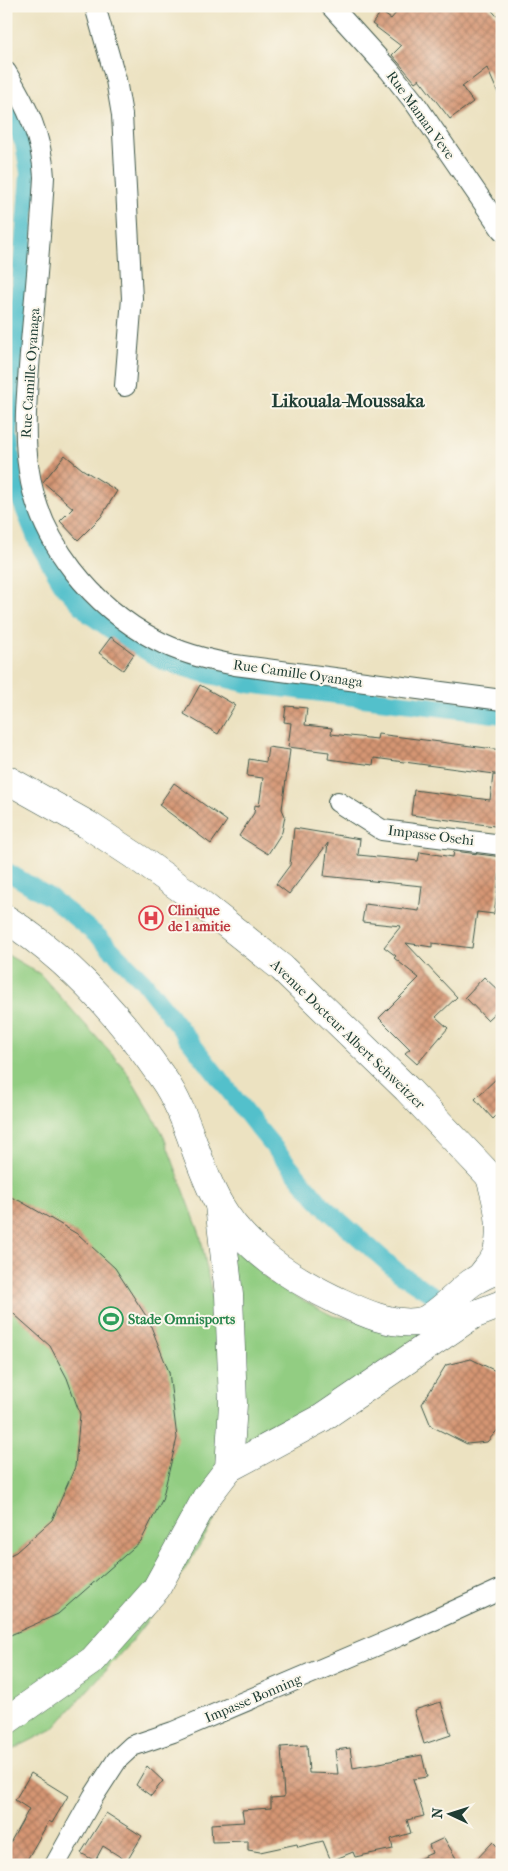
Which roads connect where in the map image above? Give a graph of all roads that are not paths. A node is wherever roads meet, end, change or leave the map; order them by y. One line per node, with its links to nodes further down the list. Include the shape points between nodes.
1 (95, 6): 5 (street, via 116,80 122,115 132,298)
2 (331, 6): 4 (street, Rue Maman Veve, via 415,103)
3 (6, 72): 6 (street, Rue Camille Oyanaga, via 28,109 43,151 44,177 26,402 25,442 29,472 35,501 47,530 79,579 98,599 157,641 206,659)
4 (502, 230)
5 (125, 386)
6 (502, 700)
7 (6, 779): 11 (main road, Avenue Docteur Albert Schweitzer, via 88,825 141,860 282,968 407,1088)
8 (338, 802): 9 (street, Impasse Osehi, via 382,830)
9 (502, 844)
10 (6, 919): 12 (main road, via 35,938 98,997 154,1067 174,1097)
11 (496, 1183): 13 (main road, via 500,1234)
12 (219, 1203): 16 (main road, via 254,1249 312,1288 385,1320 418,1322); 17 (main road, via 233,1404)
13 (492, 1272): 16 (main road)
14 (502, 1304): 15 (main road)
15 (473, 1315): 16 (main road); 17 (main road, via 322,1418)
16 (429, 1317)
17 (228, 1468): 19 (main road, via 206,1498 156,1589 92,1660)
18 (502, 1589): 20 (street, Impasse Bonning, via 173,1732 132,1746 117,1760 92,1797)
19 (6, 1722)
20 (55, 1865)

